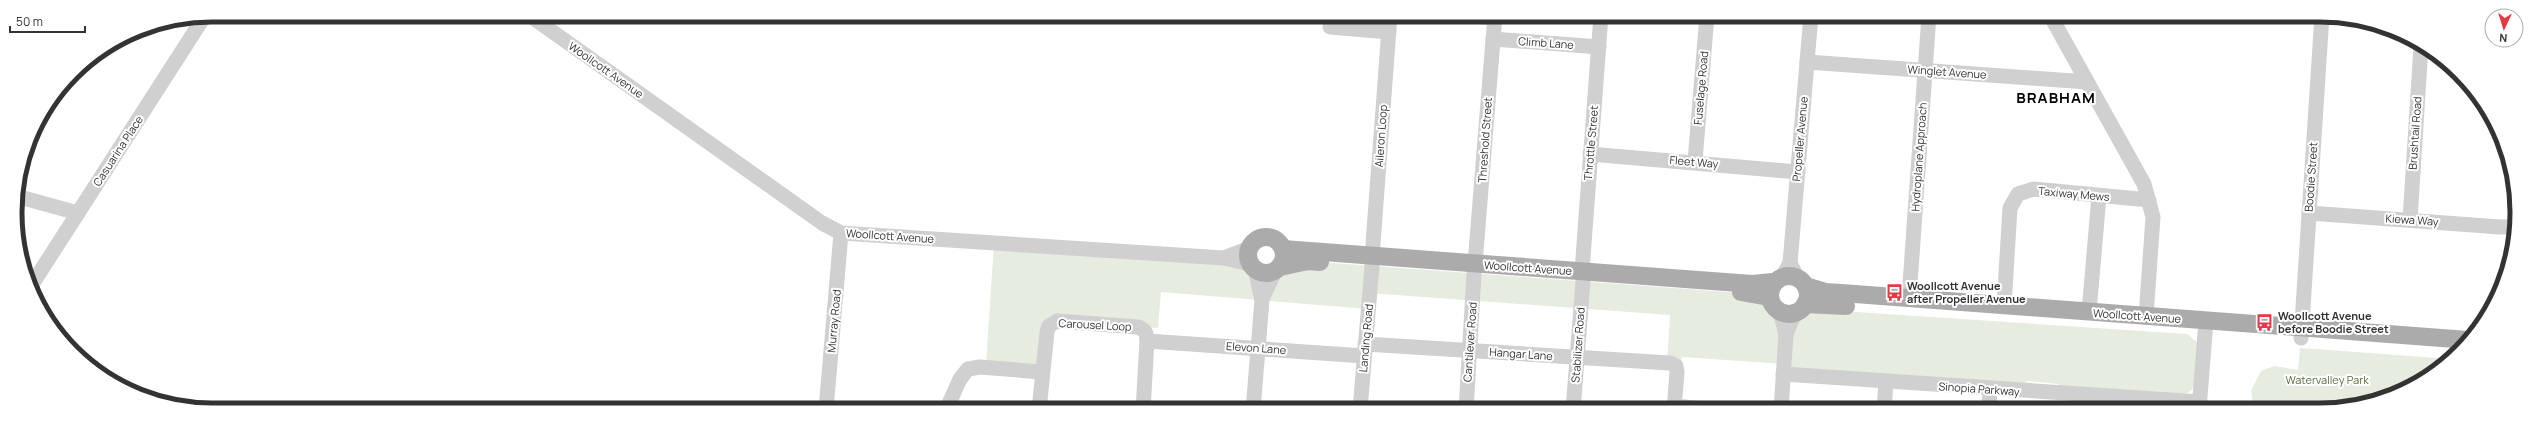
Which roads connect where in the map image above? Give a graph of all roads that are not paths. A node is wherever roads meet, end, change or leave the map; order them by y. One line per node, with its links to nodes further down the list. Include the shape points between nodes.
1 (201, 22): 25 (street, Casuarina Place)
2 (541, 22): 29 (street, Woollcott Avenue, via 815,218)
3 (1390, 22): 12 (street, Aileron Loop)
4 (1494, 22): 13 (street, Threshold Street)
5 (1601, 22): 14 (street, Throttle Street)
6 (1706, 22): 20 (street, Fuselage Road)
7 (1810, 22): 16 (street, Propeller Avenue)
8 (1928, 22): 17 (street, Hydroplane Approach)
9 (2054, 22): 18 (street)
10 (2322, 22): 26 (street, Boodie Street)
11 (1330, 27): 12 (street)
12 (1389, 32): 32 (street, Aileron Loop)
13 (1493, 39): 14 (street, Climb Lane); 34 (street, Threshold Street)
14 (1599, 47): 19 (street, Throttle Street)
15 (2420, 51): 27 (street, Brushtail Road)
16 (1807, 62): 17 (street, Winglet Avenue); 21 (street, Propeller Avenue)
17 (1925, 70): 18 (street, Winglet Avenue); 38 (street, Hydroplane Approach)
18 (2087, 82): 24 (street, via 2144,184)
19 (1590, 154): 20 (street, Fleet Way); 35 (street, Throttle Street)
20 (1695, 161): 21 (street, Fleet Way)
21 (1798, 172): 37 (street, Propeller Avenue)
22 (2099, 196): 24 (street, Taxiway Mews); 40 (street, Taxiway Mews, via 2034,190 2018,194 2010,208); 42 (street)
23 (22, 198): 25 (street)
24 (2149, 200): 43 (street, via 2153,217)
25 (78, 213): 36 (street, Casuarina Place)
26 (2308, 213): 27 (street, Kiewa Way); 45 (street, Boodie Street)
27 (2410, 220): 28 (street, Kiewa Way)
28 (2510, 227)
29 (841, 233): 31 (street, Woollcott Avenue); 57 (street, Murray Road)
30 (1283, 249): 31 (main road, via 1276,240 1265,237 1254,242); 32 (main road, Woollcott Avenue); 33 (main road, via 1284,258)
31 (1252, 260): 33 (main road, Woollcott Avenue, via 1264,273); 39 (street)
32 (1372, 261): 33 (main road, Woollcott Avenue, via 1308,261); 34 (main road, Woollcott Avenue); 50 (street, Landing Road)
33 (1278, 269): 39 (street)
34 (1475, 269): 35 (main road, Woollcott Avenue); 51 (street, Cantilever Road)
35 (1582, 276): 37 (main road, Woollcott Avenue, via 1752,293); 52 (street, Stabilizer Road)
36 (35, 280)
37 (1786, 280): 38 (main road, Woollcott Avenue, via 1826,292); 41 (main road, via 1808,292); 41 (main road, via 1775,309)
38 (1908, 298): 40 (main road, Woollcott Avenue)
39 (1262, 300): 49 (street)
40 (2004, 306): 42 (main road, Woollcott Avenue)
41 (1794, 310): 44 (main road, Woollcott Avenue, via 1825,304); 54 (street, via 1786,334)
42 (2089, 312): 43 (main road, Woollcott Avenue)
43 (2146, 317): 44 (main road, Woollcott Avenue)
44 (2206, 327): 45 (main road, Woollcott Avenue); 70 (street)
45 (2302, 333): 46 (main road, Woollcott Avenue); 48 (main road, Woollcott Avenue)
46 (2461, 340)
47 (1148, 341): 49 (street, Elevon Lane); 53 (street, Carousel Loop, via 1147,334 1138,327 1057,321 1048,326); 60 (street)
48 (2453, 348)
49 (1258, 349): 50 (street, Elevon Lane); 61 (street)
50 (1364, 350): 51 (street, Hangar Lane); 62 (street, Landing Road)
51 (1470, 351): 52 (street, Hangar Lane); 63 (street, Cantilever Road)
52 (1578, 358): 64 (street, Stabilizer Road); 65 (street, Hangar Lane, via 1670,363 1676,366)
53 (1042, 372): 58 (street, via 980,367 968,369 960,379); 59 (street, Carousel Loop)
54 (1783, 374): 55 (street, Sinopia Parkway); 66 (street)
55 (1886, 382): 56 (street, Sinopia Parkway); 67 (street)
56 (1990, 390): 68 (street); 69 (street, Sinopia Parkway)
57 (827, 403)
58 (949, 403)
59 (1040, 403)
60 (1144, 403)
61 (1254, 403)
62 (1360, 403)
63 (1466, 403)
64 (1574, 403)
65 (1675, 403)
66 (1781, 403)
67 (1884, 403)
68 (1989, 403)
69 (2096, 403)
70 (2200, 403)

